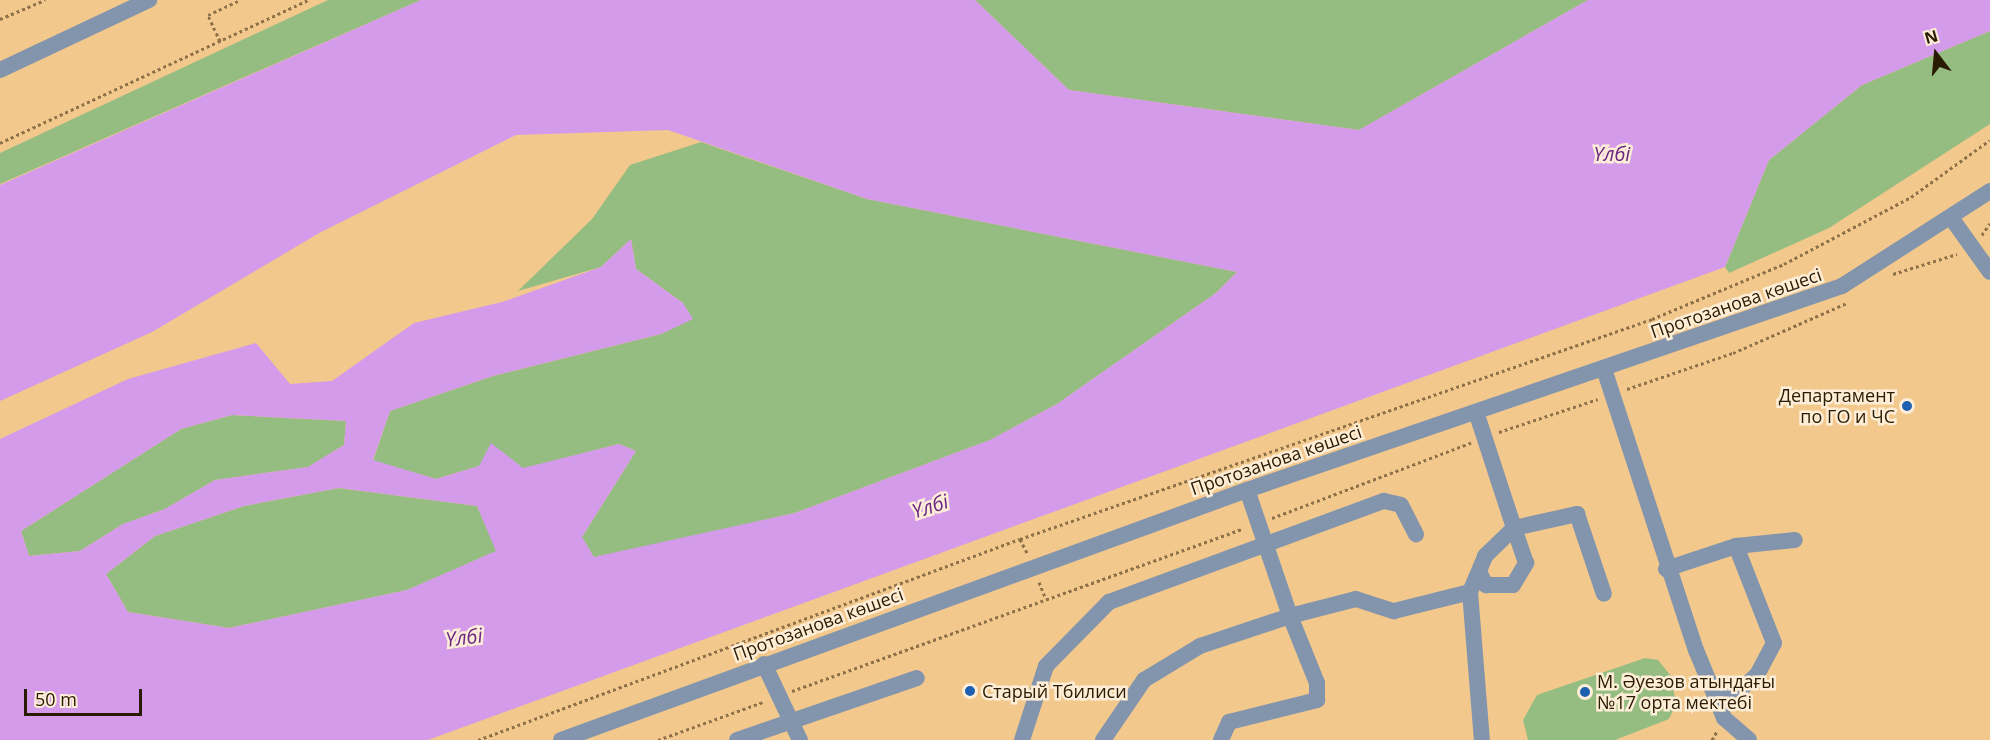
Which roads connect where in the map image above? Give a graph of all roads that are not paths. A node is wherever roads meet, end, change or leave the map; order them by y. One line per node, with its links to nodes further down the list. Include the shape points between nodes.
1 (150, 0): 2 (street)
2 (0, 70)
3 (1990, 191): 4 (street, Протозанова көшесі)
4 (1952, 219): 5 (street); 6 (street, Протозанова көшесі, via 1842,286)
5 (1990, 272)
6 (1604, 369): 7 (street, Протозанова көшесі); 14 (street)
7 (1476, 412): 8 (street, Протозанова көшесі); 9 (street)
8 (1247, 490): 12 (street); 19 (street, Протозанова көшесі)
9 (1514, 528): 15 (street, via 1485,556); 15 (street, via 1526,562 1513,585 1486,585); 17 (street, via 1577,514)
10 (1416, 534): 12 (street, via 1401,505 1384,501)
11 (1795, 540): 13 (street)
12 (1266, 542): 18 (street); 26 (street, via 1109,602 1046,666)
13 (1736, 546): 14 (street); 21 (street, via 1774,643 1757,675 1734,695)
14 (1666, 569): 21 (street)
15 (1480, 574): 16 (street)
16 (1470, 592): 18 (street, via 1394,611 1356,599); 29 (street)
17 (1604, 594)
18 (1290, 616): 27 (street, via 1200,646 1144,681); 28 (street, via 1317,683 1317,700 1229,722)
19 (764, 664): 22 (street); 23 (street, Протозанова көшесі)
20 (917, 678): 22 (street)
21 (1715, 698): 30 (street, via 1724,718)
22 (791, 718): 24 (street); 25 (street)
23 (561, 740)
24 (737, 740)
25 (800, 740)
26 (1022, 740)
27 (1104, 740)
28 (1221, 740)
29 (1482, 740)
30 (1749, 740)

